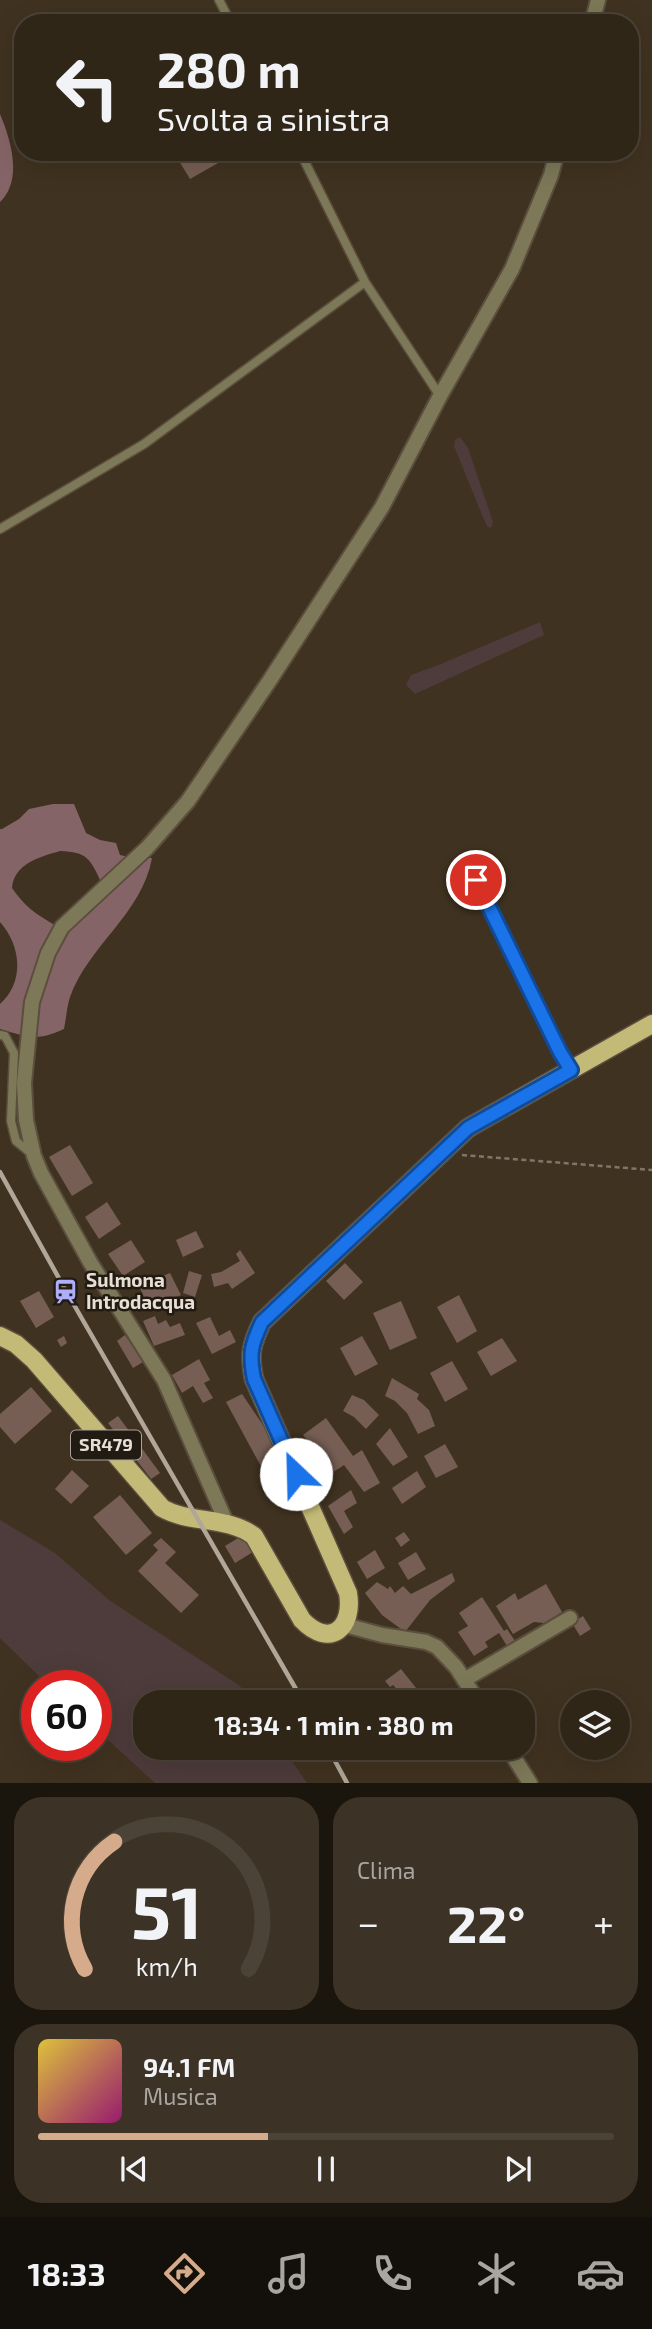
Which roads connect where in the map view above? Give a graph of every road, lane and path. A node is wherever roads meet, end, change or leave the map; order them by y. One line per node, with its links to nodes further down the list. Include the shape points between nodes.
1 (304, 161): 3 (lane)
2 (555, 161): 4 (street, via 512,269)
3 (365, 282): 4 (lane); 5 (lane, via 144,444)
4 (440, 396): 11 (street, via 382,506 200,786 161,833 73,915 55,938 29,1013 25,1098)
5 (0, 529)
6 (476, 880): 9 (lane)
7 (652, 1024): 9 (main road)
8 (0, 1035): 11 (lane, via 14,1053 11,1121 16,1141)
9 (571, 1070): 10 (main road, via 468,1128)
10 (441, 1153): 12 (path); 16 (main road, via 285,1298 262,1322 251,1345 254,1379 348,1593)
11 (34, 1156): 14 (street, via 90,1262 164,1380)
12 (652, 1170)
13 (0, 1336): 14 (main road, SR479, via 34,1360 162,1508 176,1516)
14 (228, 1524): 16 (main road, SR479, via 254,1536 309,1627 328,1634)
15 (570, 1618): 17 (street)
16 (345, 1625): 17 (street, via 426,1642 437,1647)
17 (464, 1679): 18 (street)
18 (471, 1690)
19 (516, 1760): 20 (street)
20 (530, 1783)

